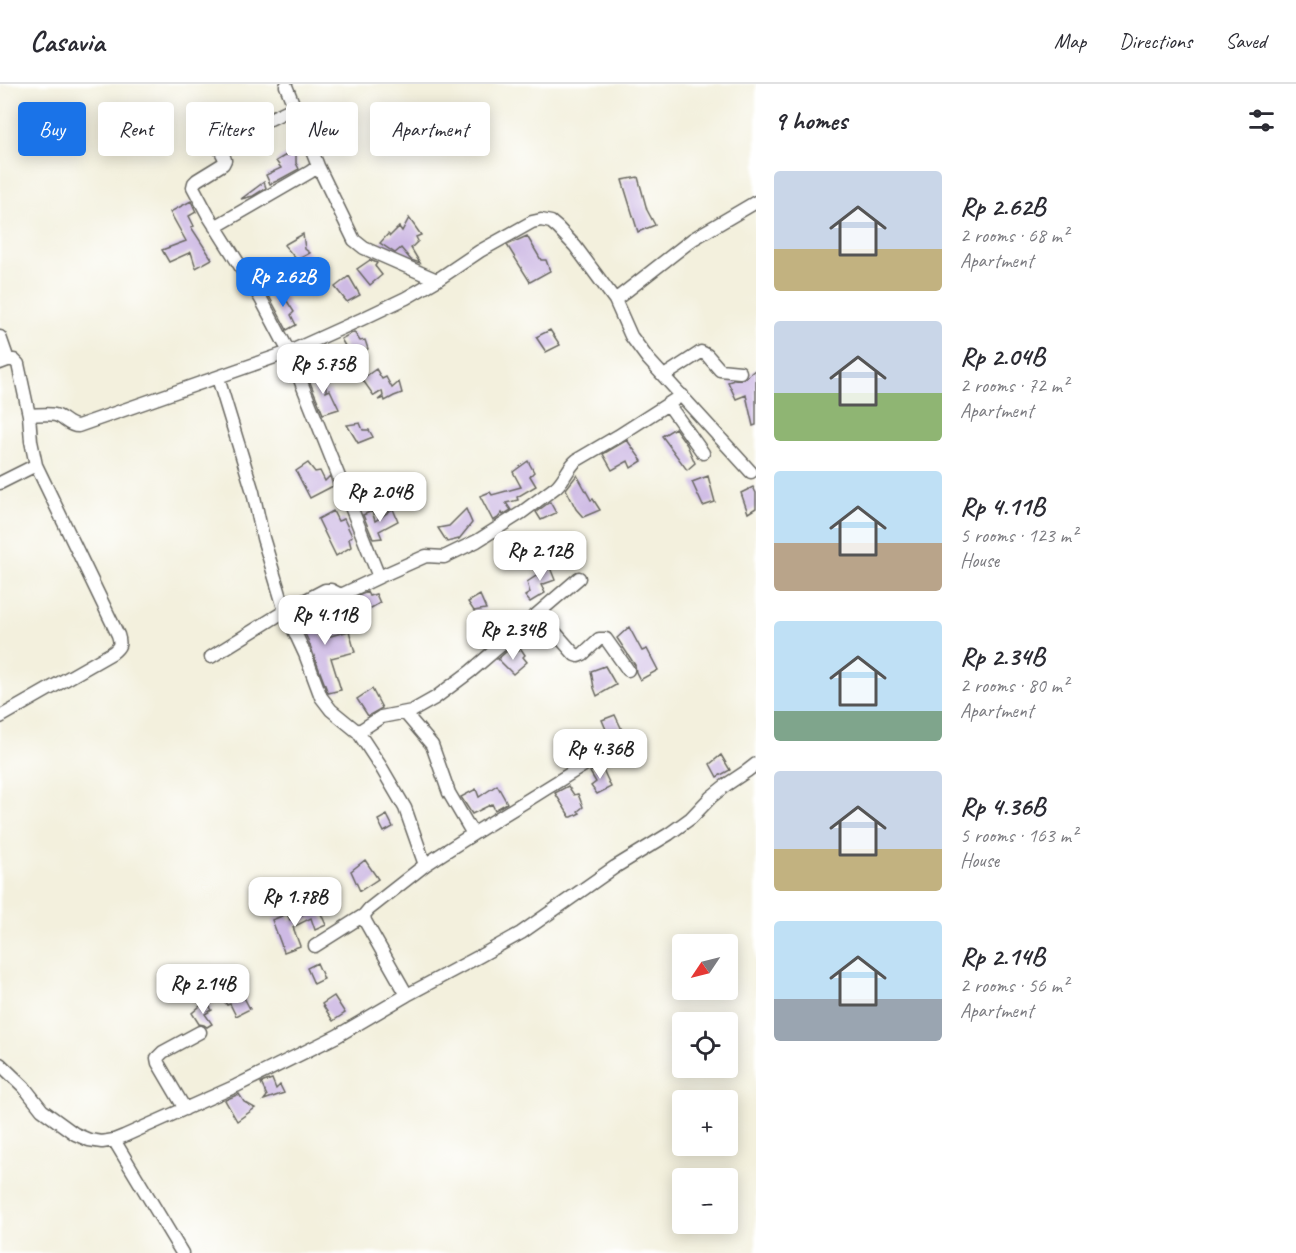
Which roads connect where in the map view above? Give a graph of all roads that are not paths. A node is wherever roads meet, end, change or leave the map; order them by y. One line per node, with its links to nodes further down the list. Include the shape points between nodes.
1 (286, 86): 2 (street)
2 (293, 102)
3 (286, 111): 7 (street, via 270,119 252,112 213,129 225,160 193,187)
4 (314, 156): 5 (street)
5 (318, 166): 7 (street); 8 (street, via 357,244)
6 (756, 202): 9 (street, via 693,239)
7 (215, 227): 11 (street)
8 (437, 280): 9 (street, via 496,242 541,220 550,222 567,237); 11 (street)
9 (615, 300): 14 (street, via 631,336)
10 (0, 337): 12 (street)
11 (289, 352): 15 (street); 23 (street)
12 (4, 362): 18 (street, via 14,360 18,364)
13 (740, 372): 14 (street, via 720,370 701,352)
14 (664, 376): 16 (street)
15 (218, 378): 18 (street, via 78,426 71,426 54,414); 25 (street)
16 (682, 395): 17 (street); 21 (street)
17 (668, 404): 19 (street); 23 (street, via 577,460 561,483 477,541 444,557 426,556)
18 (29, 415): 20 (street)
19 (703, 453)
20 (36, 465): 22 (street); 30 (street, via 120,642 112,653)
21 (751, 472)
22 (0, 483)
23 (379, 577): 25 (street, via 341,595 325,590)
24 (579, 578): 26 (street)
25 (285, 611): 27 (street); 31 (street, via 321,697)
26 (528, 621): 28 (street, via 553,630 578,656 599,639 606,639); 29 (street, via 471,671)
27 (211, 657)
28 (627, 670)
29 (405, 713): 31 (street, via 381,717); 34 (street, via 430,742 449,792)
30 (0, 717)
31 (358, 732): 35 (street, via 402,804)
32 (608, 750): 34 (street)
33 (756, 764): 38 (street, via 669,834 521,933)
34 (473, 834): 35 (street)
35 (425, 865): 36 (street)
36 (364, 915): 37 (street); 38 (street)
37 (315, 946)
38 (407, 995): 41 (street, via 337,1036)
39 (200, 1032): 41 (street, via 157,1058)
40 (0, 1064): 42 (street, via 54,1120 89,1140)
41 (185, 1109): 42 (street)
42 (114, 1140): 43 (street)
43 (182, 1253)

